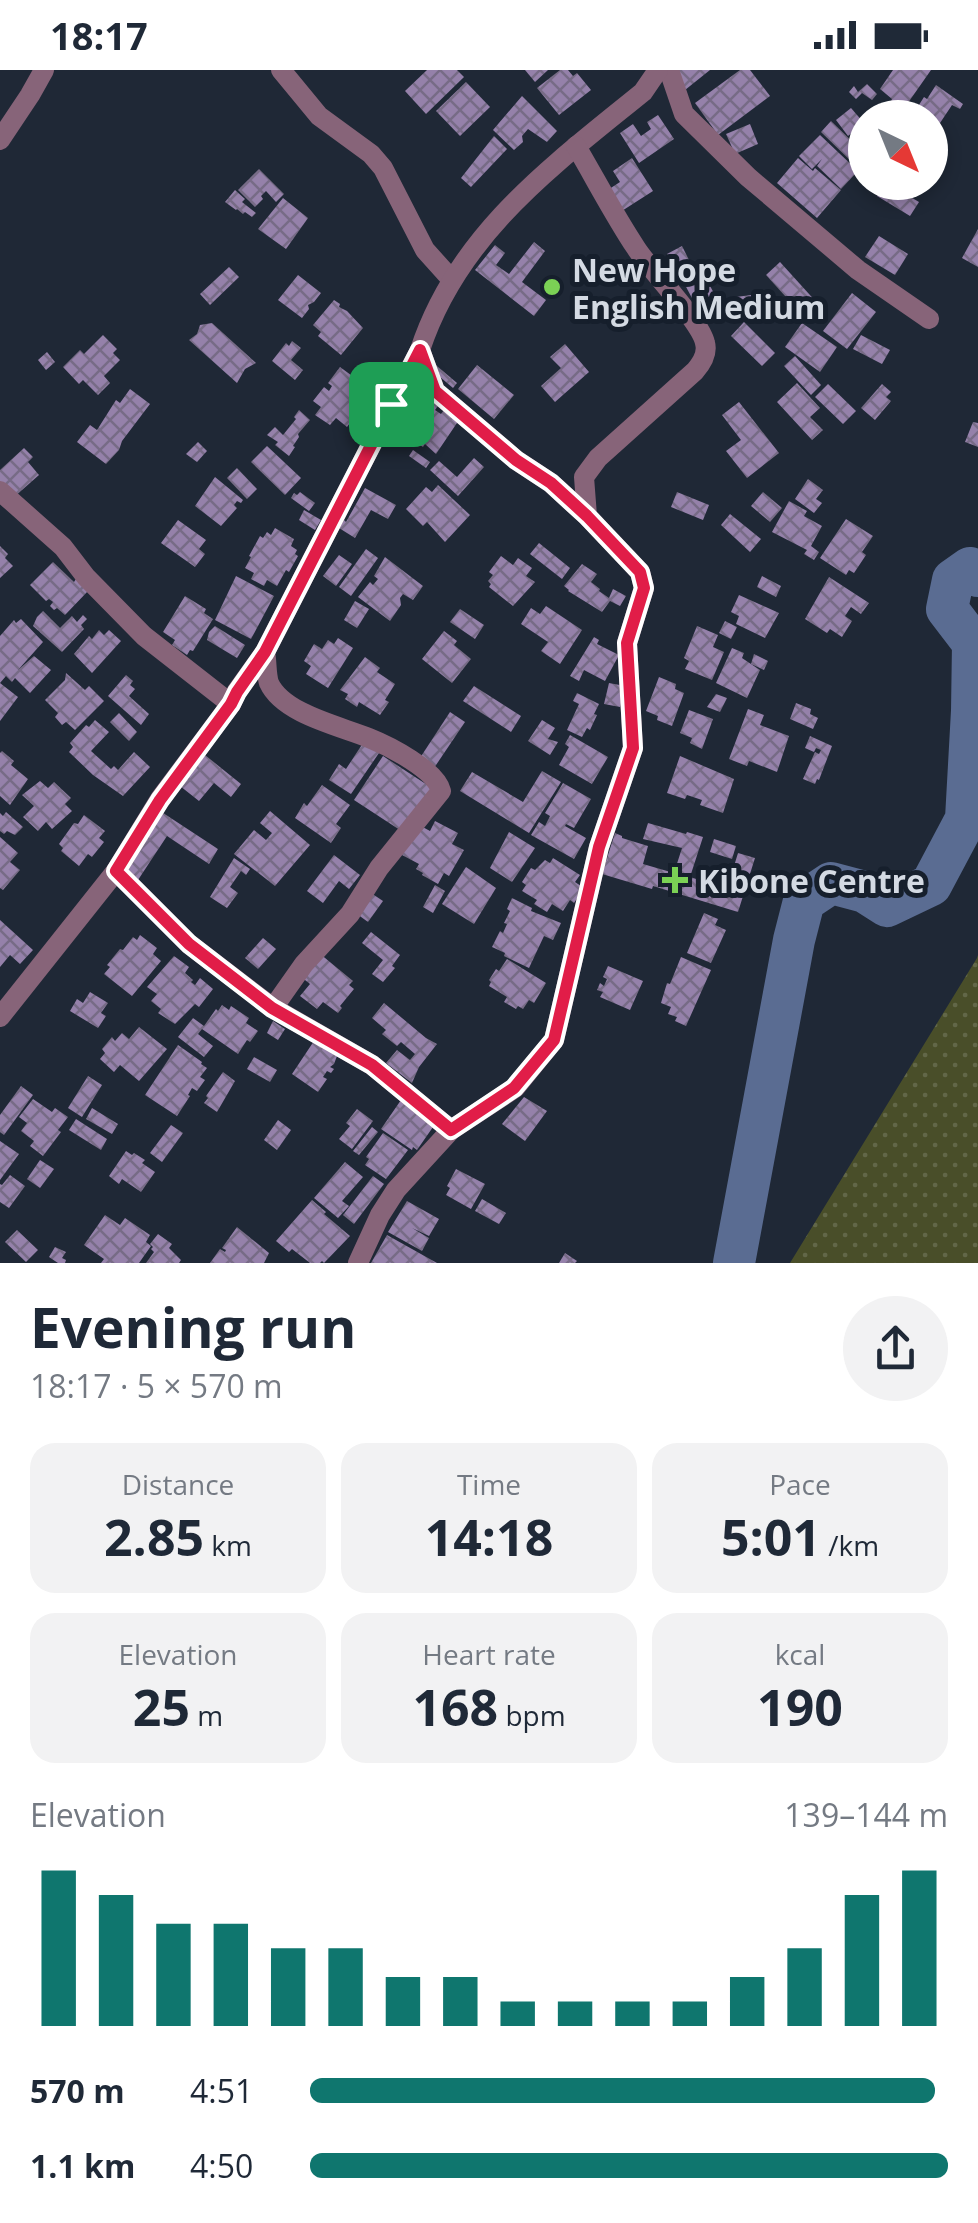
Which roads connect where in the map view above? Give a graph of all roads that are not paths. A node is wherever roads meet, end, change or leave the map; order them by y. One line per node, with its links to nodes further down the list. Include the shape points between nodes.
1 (44, 70): 5 (street)
2 (281, 70): 7 (street, via 319,116 383,168 426,250)
3 (658, 70): 6 (street, via 643,92)
4 (668, 70): 8 (street, via 684,114 736,165 858,270)
5 (0, 140)
6 (576, 146): 7 (street, via 510,205); 11 (street, via 636,250 706,345 695,371 588,469)
7 (452, 280): 9 (street)
8 (930, 319)
9 (420, 350): 11 (street, via 435,391); 12 (street)
10 (0, 491): 13 (street, via 64,547 144,636)
11 (587, 516): 17 (street, via 643,578 627,643 633,748 599,847 554,1040 514,1088)
12 (265, 652): 13 (street); 15 (street, via 270,683 286,704 414,762 431,773 441,792)
13 (231, 704): 14 (street)
14 (116, 871): 15 (street, via 189,944); 16 (street)
15 (272, 1008): 17 (street, via 372,1065)
16 (0, 1016)
17 (451, 1130): 18 (street, via 396,1190)
18 (358, 1263)

